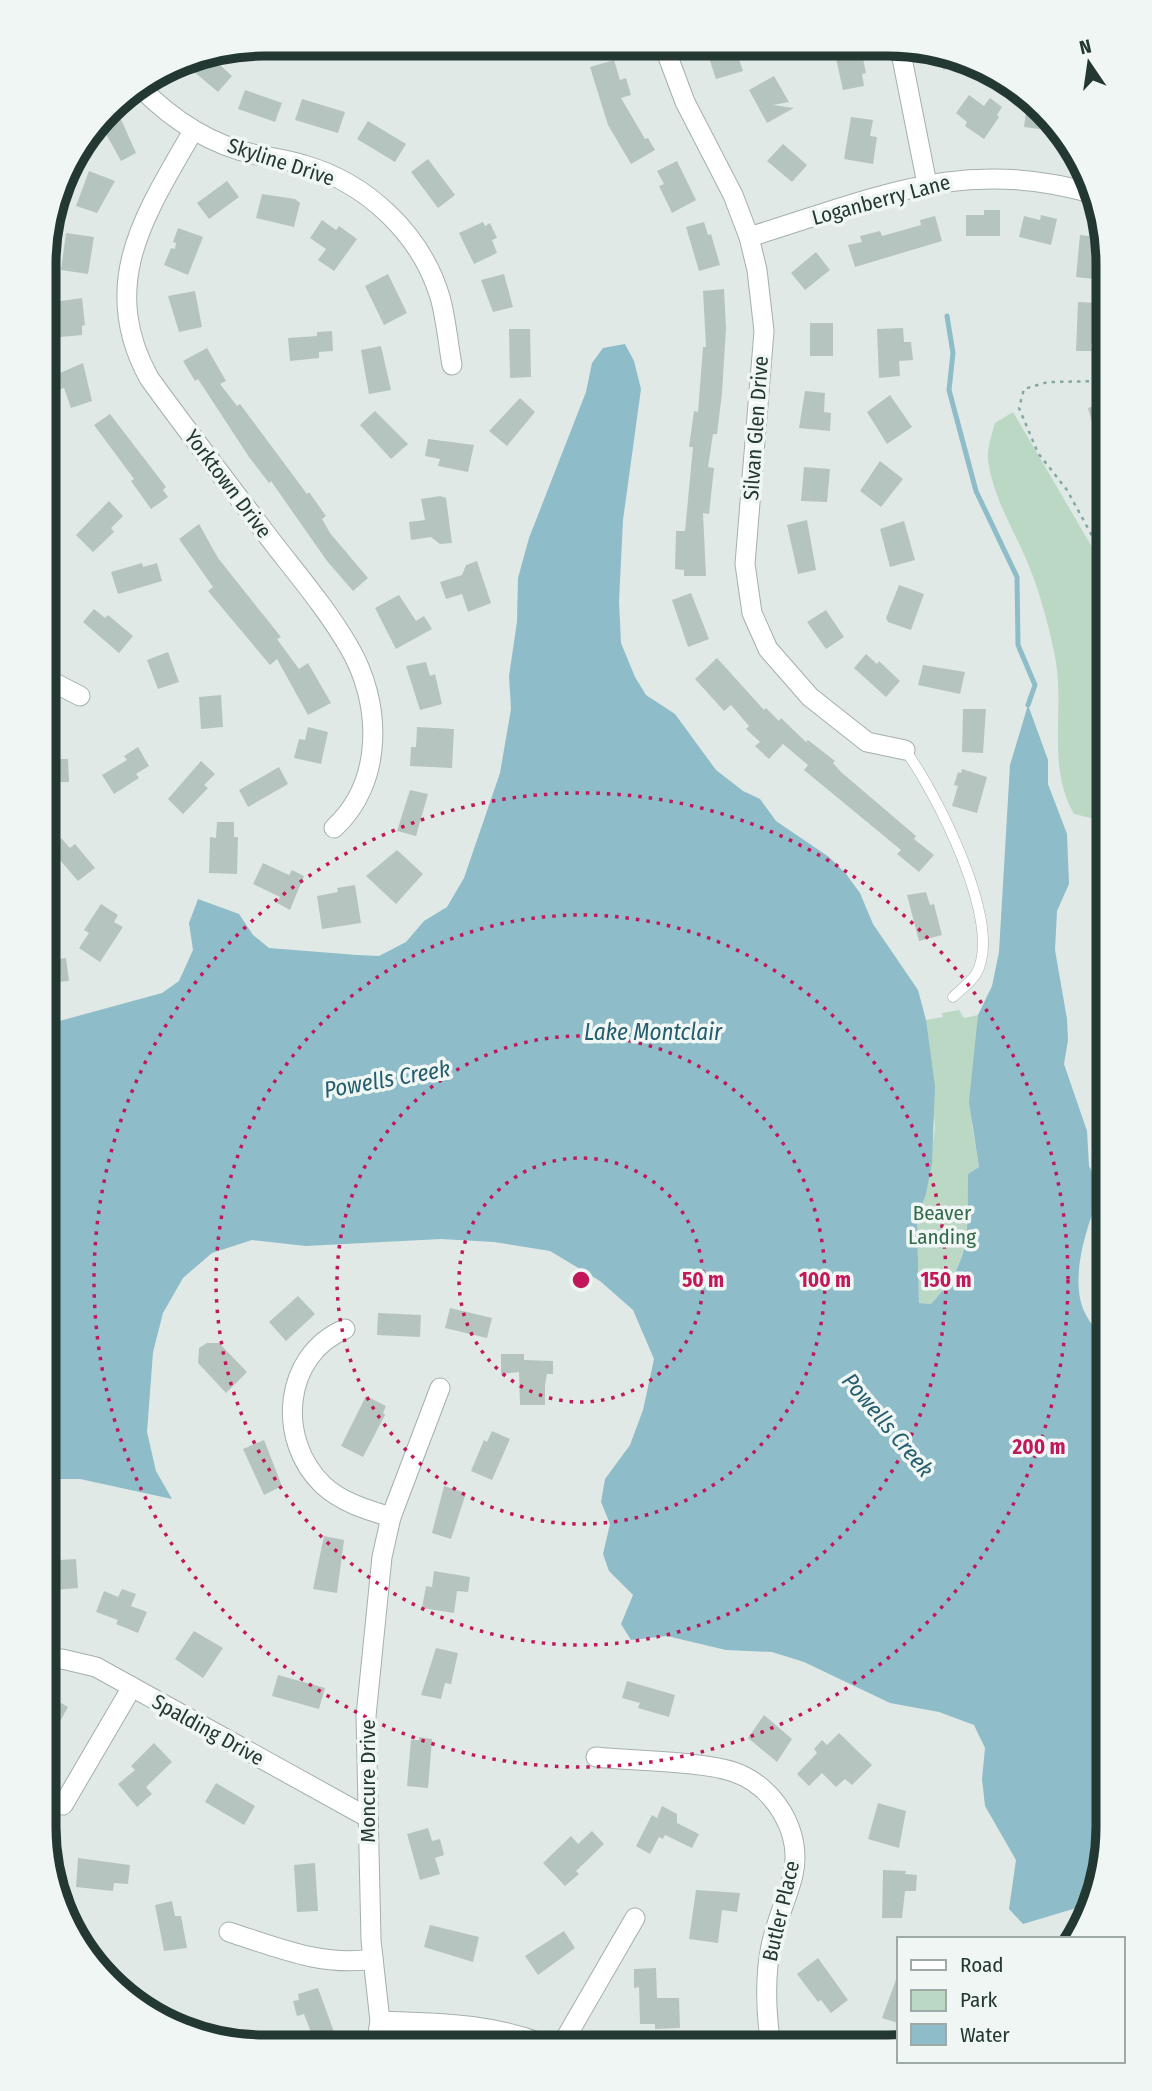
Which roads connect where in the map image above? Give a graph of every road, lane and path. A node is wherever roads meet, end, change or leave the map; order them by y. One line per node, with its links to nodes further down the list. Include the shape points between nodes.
1 (668, 56): 7 (street, Silvan Glen Drive)
2 (902, 56): 5 (street)
3 (146, 92): 4 (street, Skyline Drive)
4 (193, 131): 8 (street, Skyline Drive, via 230,147 330,174 379,205 407,233 432,274); 14 (street, Yorktown Drive, via 133,244 128,320 149,378 333,622 361,672 372,719 370,768 354,806)
5 (926, 184): 6 (street, Loganberry Lane, via 962,178 1016,178); 7 (street, Loganberry Lane)
6 (1083, 192)
7 (749, 237): 13 (street, Silvan Glen Drive, via 764,331 745,564 752,613 768,649 810,697 867,742)
8 (452, 365)
9 (1096, 381): 10 (path, via 1048,382 1024,389 1019,408 1038,453 1067,490)
10 (1096, 543)
11 (56, 684): 12 (street)
12 (80, 696)
13 (905, 750): 15 (lane, via 926,778 946,821 978,908 981,959 976,975)
14 (334, 828)
15 (953, 997)
16 (345, 1329): 18 (street, via 324,1340 308,1357 293,1396 293,1431 309,1468 322,1484 338,1497)
17 (440, 1388): 18 (street, Moncure Drive)
18 (391, 1517): 23 (street, Moncure Drive, via 382,1557 366,1716)
19 (56, 1661): 20 (street, Spalding Drive, via 81,1662)
20 (132, 1688): 22 (street); 23 (street, Spalding Drive)
21 (596, 1757): 31 (street, Butler Place, via 728,1771 751,1780 778,1805 795,1854 766,1977)
22 (63, 1805)
23 (367, 1817): 26 (street, Moncure Drive)
24 (635, 1918): 30 (street)
25 (229, 1932): 26 (street, via 310,1958)
26 (373, 1959): 27 (street, Moncure Drive)
27 (380, 2021): 28 (street, Moncure Drive); 29 (street, via 477,2025)
28 (378, 2035)
29 (520, 2035)
30 (567, 2035)
31 (769, 2035)

